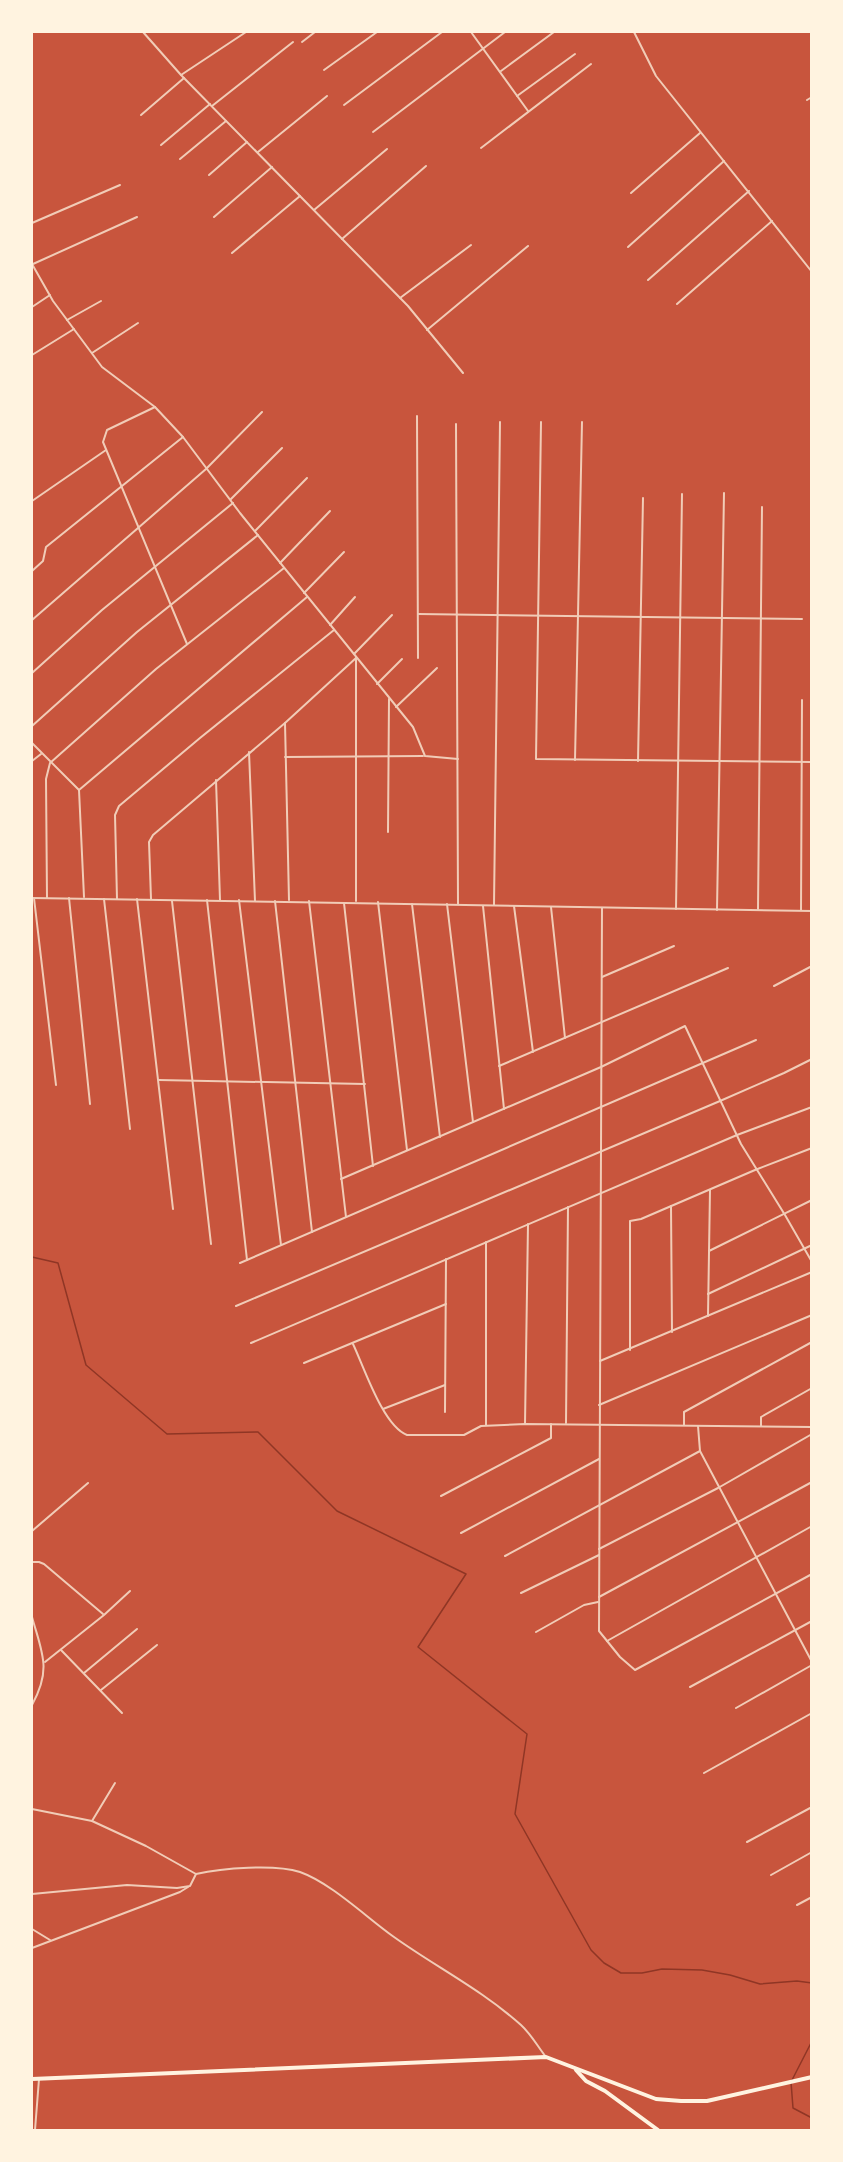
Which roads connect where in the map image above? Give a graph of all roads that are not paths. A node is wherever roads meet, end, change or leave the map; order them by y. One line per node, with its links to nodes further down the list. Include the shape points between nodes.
1 (143, 32): 17 (street)
2 (246, 32): 17 (street)
3 (315, 32): 11 (street)
4 (377, 32): 15 (street)
5 (442, 32): 24 (street)
6 (471, 32): 12 (street)
7 (506, 32): 12 (street)
8 (554, 32): 16 (street)
9 (633, 32): 29 (street, via 656,76)
10 (293, 42): 23 (street)
11 (302, 42)
12 (483, 48): 16 (street); 28 (street)
13 (575, 54): 20 (street)
14 (591, 64): 25 (street)
15 (324, 70)
16 (500, 72): 20 (street)
17 (181, 75): 18 (street)
18 (184, 78): 23 (street); 26 (street)
19 (327, 96): 34 (street)
20 (517, 96): 25 (street)
21 (812, 98): 22 (street)
22 (807, 100)
23 (211, 105): 27 (street); 31 (street)
24 (344, 105)
25 (528, 111): 32 (street)
26 (141, 115)
27 (226, 120): 30 (street); 35 (street)
28 (373, 132)
29 (700, 133): 36 (street); 42 (street)
30 (248, 142): 34 (street); 39 (street)
31 (161, 145)
32 (481, 147)
33 (387, 149): 44 (street)
34 (258, 152): 38 (street)
35 (180, 159)
36 (724, 161): 41 (street); 52 (street)
37 (426, 166): 49 (street)
38 (272, 167): 43 (street); 46 (street)
39 (209, 175)
40 (120, 186): 48 (street)
41 (749, 191): 47 (street); 56 (street)
42 (631, 193)
43 (300, 196): 44 (street); 53 (street)
44 (314, 210): 49 (street)
45 (137, 217): 54 (street)
46 (214, 217)
47 (772, 221): 55 (street); 60 (street)
48 (32, 223)
49 (342, 239): 58 (street)
50 (471, 244): 58 (street)
51 (528, 246): 65 (street)
52 (628, 247)
53 (232, 254)
54 (32, 264): 57 (street)
55 (812, 272)
56 (648, 280)
57 (50, 296): 61 (street); 62 (street)
58 (400, 298): 65 (street)
59 (101, 301): 62 (street)
60 (676, 304)
61 (32, 307)
62 (68, 320): 64 (street)
63 (138, 323): 66 (street)
64 (74, 328): 66 (street); 67 (street)
65 (427, 330): 68 (street)
66 (92, 353): 69 (street, via 102,367)
67 (32, 355)
68 (463, 373)
69 (155, 407): 76 (street); 78 (street, via 107,430 103,442)
70 (262, 412): 79 (street)
71 (417, 416): 101 (street)
72 (500, 422): 104 (street)
73 (541, 422): 105 (street)
74 (582, 422): 106 (street)
75 (456, 424): 102 (street)
76 (183, 437): 79 (street); 81 (street)
77 (282, 448): 86 (street)
78 (106, 450): 81 (street); 85 (street)
79 (206, 469): 86 (street); 89 (street)
80 (307, 478): 90 (street)
81 (122, 486): 89 (street); 96 (street, via 46,547 43,561)
82 (724, 493): 109 (street)
83 (682, 494): 108 (street)
84 (643, 498): 107 (street)
85 (32, 501)
86 (232, 502): 90 (street); 94 (street)
87 (762, 507): 110 (street)
88 (330, 511): 93 (street)
89 (138, 526): 94 (street); 112 (street)
90 (255, 531): 91 (street)
91 (258, 535): 93 (street); 100 (street)
92 (344, 552): 97 (street)
93 (280, 563): 95 (street)
94 (155, 567): 100 (street); 120 (street)
95 (284, 568): 97 (street); 115 (street)
96 (32, 571)
97 (304, 593): 98 (street)
98 (307, 597): 113 (street); 145 (street)
99 (355, 597): 113 (street)
100 (170, 606): 115 (street); 126 (street)
101 (418, 614): 102 (street); 117 (street)
102 (457, 614): 104 (street); 134 (street)
103 (392, 615): 116 (street)
104 (498, 615): 105 (street); 170 (street)
105 (538, 615): 106 (street); 135 (street, via 536,759)
106 (578, 616): 107 (street); 135 (street)
107 (640, 617): 108 (street); 137 (street)
108 (680, 617): 109 (street); 138 (street)
109 (722, 618): 110 (street); 139 (street)
110 (761, 619): 111 (street); 140 (street)
111 (802, 619)
112 (32, 620)
113 (330, 625): 114 (street)
114 (334, 630): 116 (street); 152 (street, via 119,806 115,815)
115 (187, 644): 143 (street)
116 (355, 656): 121 (street); 125 (street); 132 (street)
117 (418, 658)
118 (402, 659): 121 (street)
119 (437, 668): 124 (street)
120 (32, 673)
121 (376, 684): 122 (street)
122 (389, 699): 124 (street); 133 (street)
123 (802, 700): 141 (street)
124 (396, 707): 130 (street, via 413,727)
125 (285, 723): 128 (street); 131 (street)
126 (32, 726)
127 (32, 743): 129 (street)
128 (249, 752): 144 (street); 159 (street)
129 (41, 754): 136 (street); 143 (street)
130 (425, 756): 133 (street); 134 (street)
131 (285, 757): 132 (street); 161 (street)
132 (356, 757): 133 (street); 164 (street)
133 (389, 757): 146 (street)
134 (458, 759): 168 (street)
135 (575, 760): 137 (street)
136 (32, 761)
137 (638, 761): 138 (street)
138 (678, 761): 139 (street); 174 (street)
139 (720, 761): 140 (street); 175 (street)
140 (760, 762): 141 (street); 176 (street)
141 (802, 762): 142 (street); 177 (street)
142 (812, 762)
143 (50, 763): 145 (street); 148 (street, via 46,779)
144 (216, 780): 154 (street, via 149,842); 157 (street)
145 (79, 790): 150 (street)
146 (388, 832)
147 (33, 898): 148 (street); 199 (street)
148 (47, 898): 149 (street)
149 (69, 898): 150 (street); 201 (street)
150 (84, 899): 151 (street)
151 (104, 899): 152 (street); 206 (street)
152 (117, 899): 153 (street)
153 (137, 899): 154 (street); 192 (street)
154 (151, 899): 155 (street)
155 (172, 900): 156 (street); 193 (street)
156 (207, 900): 157 (street); 194 (street)
157 (220, 900): 158 (street)
158 (239, 900): 159 (street); 195 (street)
159 (255, 901): 160 (street)
160 (275, 901): 161 (street); 196 (street)
161 (289, 901): 162 (street)
162 (309, 901): 163 (street); 197 (street)
163 (344, 902): 164 (street); 198 (street)
164 (356, 902): 165 (street)
165 (378, 902): 166 (street); 210 (street)
166 (412, 903): 167 (street); 208 (street)
167 (447, 904): 168 (street); 205 (street)
168 (458, 904): 169 (street)
169 (483, 905): 170 (street); 190 (street)
170 (494, 905): 171 (street)
171 (514, 906): 172 (street); 187 (street)
172 (551, 907): 173 (street); 185 (street)
173 (602, 908): 174 (street); 182 (street)
174 (676, 909): 175 (street)
175 (717, 910): 176 (street)
176 (758, 910): 177 (street)
177 (801, 911): 178 (street)
178 (812, 911)
179 (674, 946): 182 (street)
180 (812, 966): 183 (street)
181 (728, 968): 184 (street)
182 (602, 977): 184 (street)
183 (774, 986)
184 (602, 1022): 185 (street); 191 (street)
185 (565, 1038): 187 (street)
186 (756, 1040): 189 (street)
187 (533, 1052): 190 (street)
188 (812, 1059): 200 (street)
189 (703, 1063): 191 (street, via 685,1026); 200 (street); 202 (street)
190 (499, 1066): 204 (street)
191 (601, 1067): 202 (street); 204 (street)
192 (159, 1080): 193 (street); 220 (street)
193 (193, 1081): 194 (street); 226 (street)
194 (227, 1081): 195 (street); 232 (street)
195 (262, 1082): 196 (street); 227 (street)
196 (296, 1082): 197 (street); 224 (street)
197 (330, 1083): 198 (street); 214 (street)
198 (365, 1083): 212 (street)
199 (56, 1085)
200 (720, 1101): 207 (street); 211 (street)
201 (90, 1104)
202 (601, 1107): 211 (street); 222 (street)
203 (812, 1107): 207 (street)
204 (504, 1109): 205 (street)
205 (473, 1122): 208 (street)
206 (130, 1129)
207 (736, 1135): 213 (street); 216 (street)
208 (440, 1137): 210 (street)
209 (812, 1148): 213 (street)
210 (407, 1151): 212 (street)
211 (601, 1152): 216 (street); 238 (street)
212 (373, 1166): 214 (street)
213 (755, 1170): 215 (street); 221 (street)
214 (341, 1179): 222 (street)
215 (710, 1189): 218 (street); 230 (street)
216 (601, 1193): 219 (street); 246 (street)
217 (812, 1200): 221 (street)
218 (671, 1206): 241 (street); 245 (street, via 630,1221)
219 (568, 1207): 223 (street); 255 (street)
220 (173, 1209)
221 (785, 1215): 229 (street); 230 (street)
222 (346, 1217): 224 (street)
223 (528, 1224): 225 (street); 253 (street)
224 (312, 1232): 227 (street)
225 (486, 1242): 231 (street); 258 (street)
226 (211, 1244)
227 (282, 1245): 232 (street)
228 (812, 1245): 229 (street)
229 (804, 1249): 233 (street); 236 (street)
230 (709, 1251): 236 (street)
231 (446, 1259): 237 (street); 243 (street)
232 (247, 1260): 234 (street)
233 (812, 1262)
234 (240, 1263)
235 (812, 1272): 239 (street)
236 (708, 1294): 239 (street)
237 (446, 1304): 244 (street); 248 (street)
238 (236, 1306)
239 (708, 1316): 241 (street)
240 (812, 1316): 250 (street)
241 (672, 1332): 245 (street)
242 (812, 1342): 257 (street, via 684,1412)
243 (251, 1343)
244 (353, 1344): 247 (street); 251 (street)
245 (630, 1350): 246 (street)
246 (600, 1361): 250 (street)
247 (304, 1363)
248 (446, 1385): 251 (street); 252 (street)
249 (812, 1388): 260 (street, via 761,1417)
250 (599, 1405): 256 (street)
251 (383, 1409): 258 (street, via 407,1436 464,1435)
252 (445, 1412)
253 (525, 1424): 254 (street); 258 (street)
254 (551, 1424): 255 (street); 268 (street, via 551,1438)
255 (566, 1424): 256 (street)
256 (599, 1425): 257 (street); 264 (street)
257 (684, 1425): 259 (street)
258 (486, 1426)
259 (698, 1426): 260 (street); 263 (street)
260 (761, 1426): 261 (street)
261 (812, 1427)
262 (812, 1434): 267 (street)
263 (700, 1450): 267 (street); 269 (street)
264 (599, 1459): 269 (street); 273 (street)
265 (812, 1482): 270 (street)
266 (88, 1483): 272 (street)
267 (718, 1488): 270 (street); 274 (street)
268 (441, 1496)
269 (599, 1505): 274 (street); 276 (street)
270 (738, 1523): 277 (street); 283 (street)
271 (812, 1526): 277 (street)
272 (32, 1531)
273 (461, 1533)
274 (599, 1549): 275 (street)
275 (599, 1555): 281 (street); 283 (street)
276 (505, 1556)
277 (756, 1557): 282 (street); 291 (street)
278 (32, 1562): 285 (street, via 44,1564)
279 (812, 1574): 282 (street)
280 (130, 1591): 285 (street)
281 (520, 1593)
282 (776, 1594): 289 (street); 291 (street, via 634,1670)
283 (598, 1597): 284 (street)
284 (599, 1601): 290 (street, via 584,1605); 291 (street, via 599,1631)
285 (104, 1615): 293 (street)
286 (32, 1617): 294 (street)
287 (812, 1621): 289 (street)
288 (137, 1629): 296 (street)
289 (795, 1631): 295 (street); 297 (street)
290 (536, 1632)
291 (607, 1641)
292 (157, 1645): 298 (street)
293 (61, 1650): 294 (street); 296 (street)
294 (45, 1662): 299 (street, via 40,1689)
295 (812, 1663): 300 (street)
296 (84, 1674): 298 (street)
297 (690, 1687)
298 (100, 1691): 301 (street)
299 (32, 1705)
300 (736, 1708)
301 (122, 1713)
302 (812, 1713): 303 (street)
303 (704, 1773)
304 (115, 1783): 307 (street)
305 (812, 1807): 308 (street)
306 (32, 1809): 307 (street)
307 (92, 1821): 310 (street)
308 (747, 1842)
309 (812, 1852): 311 (street)
310 (196, 1874): 312 (street); 319 (street, via 283,1869 322,1883 523,2026)
311 (771, 1875)
312 (190, 1886): 313 (street, via 127,1885); 317 (street)
313 (32, 1894)
314 (812, 1897): 315 (street)
315 (797, 1905)
316 (32, 1929): 317 (street)
317 (50, 1940): 318 (street)
318 (32, 1948)
319 (546, 2057): 320 (main road); 323 (main road)
320 (573, 2068): 321 (main road, via 656,2099 681,2102 707,2101); 325 (main road)
321 (812, 2077)
322 (32, 2079): 323 (main road)
323 (39, 2079): 324 (street)
324 (35, 2130)
325 (658, 2130)

